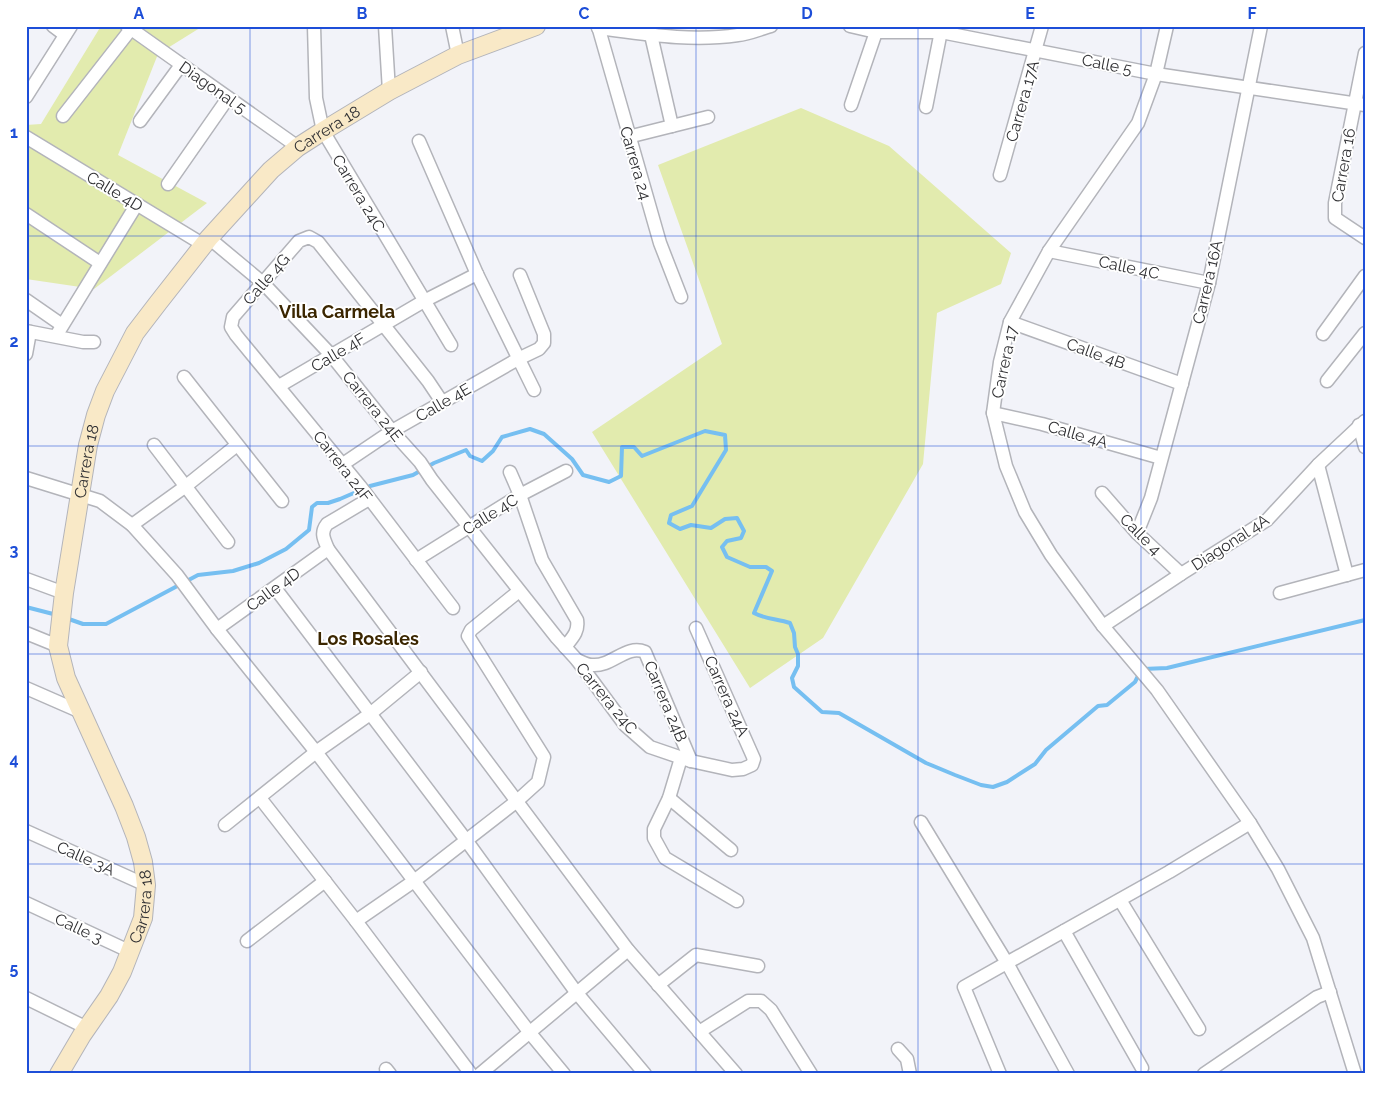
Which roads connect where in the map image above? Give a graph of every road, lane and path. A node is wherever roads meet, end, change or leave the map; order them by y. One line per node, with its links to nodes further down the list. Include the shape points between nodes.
1 (53, 26): 14 (street)
2 (314, 26): 33 (street, Carrera 24C, via 316,98)
3 (385, 26): 24 (street)
4 (452, 26): 19 (street)
5 (536, 26): 19 (street, Carrera 18)
6 (771, 26): 16 (street, via 714,38)
7 (850, 26): 15 (street, Calle 5)
8 (1042, 26): 17 (street, Carrera 17A)
9 (1167, 26): 21 (street, Carrera 17)
10 (1261, 26): 22 (street, Carrera 16A)
11 (598, 27): 16 (street); 35 (street, Carrera 24)
12 (129, 28): 20 (street, Diagonal 5); 29 (street)
13 (942, 29): 15 (street, Calle 5); 17 (street, Calle 5); 28 (street)
14 (68, 31): 23 (street)
15 (876, 32): 26 (street)
16 (651, 35): 32 (street)
17 (1036, 50): 21 (street, Calle 5); 38 (street, Carrera 17A)
18 (1365, 53): 27 (street, Carrera 16)
19 (458, 54): 24 (street, Carrera 18)
20 (181, 64): 25 (street, Diagonal 5); 31 (street)
21 (1156, 74): 22 (street, Calle 5); 44 (street, Carrera 17, via 1138,122)
22 (1248, 89): 27 (street, Calle 5); 50 (street, Carrera 16A)
23 (28, 91)
24 (389, 92): 33 (street, Carrera 18)
25 (228, 98): 37 (street, Diagonal 5); 39 (street)
26 (851, 104)
27 (1359, 104): 42 (street, Carrera 16, via 1335,203 1335,218)
28 (926, 107)
29 (63, 116)
30 (708, 117): 32 (street)
31 (140, 121)
32 (672, 126): 35 (street)
33 (323, 131): 37 (street, Carrera 18); 53 (street, Carrera 24C)
34 (26, 136): 40 (street, Calle 4D)
35 (628, 137): 51 (street, Carrera 24, via 660,242)
36 (419, 141): 46 (street)
37 (298, 147): 43 (street, Carrera 18, via 271,170)
38 (1000, 175)
39 (168, 184)
40 (137, 204): 43 (street, Calle 4D); 45 (street)
41 (26, 214): 45 (street)
42 (1365, 238)
43 (206, 241): 49 (street, Carrera 24E); 86 (street, Carrera 18, via 135,333 119,362 96,415)
44 (1049, 251): 50 (street, Calle 4C); 54 (street, Carrera 17)
45 (100, 263): 57 (street)
46 (476, 274): 53 (street, Calle 4F); 65 (street)
47 (520, 276): 65 (street, Calle 4E, via 544,334 544,343 539,349)
48 (1365, 276): 60 (street)
49 (263, 282): 55 (street, Calle 4G, via 299,241 309,237 318,242); 56 (street, Calle 4G, via 233,317); 64 (street, Carrera 24E)
50 (1209, 283): 68 (street, Carrera 16A)
51 (681, 297)
52 (26, 300): 57 (street)
53 (424, 301): 55 (street, Calle 4F); 62 (street, Carrera 24C)
54 (1010, 322): 68 (street, Calle 4B); 72 (street, Carrera 17)
55 (383, 325): 64 (street, Calle 4F); 71 (street)
56 (231, 327): 69 (street, Carrera 24F)
57 (59, 330): 58 (street); 61 (street, via 82,342)
58 (28, 331): 63 (street)
59 (1365, 333): 67 (street)
60 (1323, 334)
61 (94, 342)
62 (450, 345)
63 (26, 354)
64 (332, 356): 69 (street, Calle 4F); 74 (street, Carrera 24E)
65 (518, 358): 70 (street); 71 (street, Calle 4E)
66 (184, 377): 76 (street)
67 (1327, 382)
68 (1182, 384): 78 (street, Carrera 16A)
69 (279, 386): 79 (street, Carrera 24F)
70 (534, 390)
71 (442, 402): 74 (street, Calle 4E)
72 (993, 413): 78 (street, Calle 4A); 105 (street, Carrera 17, via 1006,466 1025,512)
73 (1362, 423): 77 (street); 80 (street, Diagonal 4A)
74 (392, 431): 79 (street, Calle 4E); 91 (street, Carrera 24E)
75 (154, 445): 84 (street)
76 (237, 445): 84 (street); 89 (street)
77 (1365, 447)
78 (1162, 458): 92 (street, Carrera 16A)
79 (343, 464): 87 (street, Carrera 24F)
80 (1318, 465): 97 (street, Diagonal 4A, via 1267,520); 98 (street)
81 (566, 471): 88 (street, Calle 4C)
82 (510, 472): 88 (street, Carrera 24C)
83 (26, 478): 86 (street)
84 (186, 486): 90 (street); 93 (street)
85 (1102, 493): 92 (street, Calle 4)
86 (79, 494): 90 (street, via 100,501); 103 (street, Carrera 18)
87 (365, 494): 94 (street, via 326,524 322,530); 95 (street, Carrera 24F)
88 (520, 495): 91 (street, Calle 4C); 110 (street, Carrera 24C, via 542,560 577,620 576,633)
89 (282, 501)
90 (132, 525): 107 (street)
91 (469, 527): 95 (street, Calle 4C); 101 (street, Carrera 24E)
92 (1137, 532): 97 (street, Calle 4)
93 (228, 542)
94 (328, 549): 100 (street, Calle 4D); 112 (street)
95 (416, 560): 104 (street, Carrera 24F)
96 (1365, 570): 98 (street)
97 (1182, 574): 105 (street, Diagonal 4A)
98 (1346, 575): 102 (street)
99 (26, 579): 103 (street)
100 (275, 588): 107 (street, Calle 4D); 115 (street)
101 (519, 591): 110 (street, Carrera 24C); 120 (street, via 471,630 468,636 544,757 538,782)
102 (1280, 594)
103 (63, 597): 109 (street, Carrera 18)
104 (452, 608)
105 (1103, 626): 122 (street, Carrera 17, via 1157,690)
106 (696, 628): 117 (street, Carrera 24A, via 754,759 752,765 732,770)
107 (218, 629): 116 (street)
108 (26, 633): 109 (street)
109 (58, 646): 114 (street, Carrera 18, via 66,678)
110 (565, 647): 111 (street, Carrera 24C)
111 (577, 660): 117 (street, Carrera 24C, via 625,725 650,747); 117 (street, Carrera 24B, via 597,665 634,649 645,652)
112 (422, 672): 115 (street); 120 (street)
113 (26, 688): 114 (street)
114 (81, 712): 129 (street, Carrera 18, via 136,837)
115 (370, 714): 116 (street); 125 (street)
116 (316, 752): 118 (street); 128 (street)
117 (686, 760): 119 (street)
118 (260, 798): 123 (street); 127 (street)
119 (669, 798): 126 (street); 131 (street, via 654,829 654,838 665,858)
120 (517, 801): 125 (street); 136 (street)
121 (921, 822): 138 (street)
122 (1250, 823): 130 (street); 142 (street, Carrera 17, via 1313,938)
123 (225, 825)
124 (26, 831): 129 (street, Calle 3A)
125 (466, 840): 128 (street); 141 (street)
126 (731, 850)
127 (325, 881): 133 (street); 135 (street)
128 (414, 881): 133 (street); 147 (street)
129 (146, 885): 137 (street, Carrera 18, via 144,918)
130 (1120, 900): 134 (street); 145 (street)
131 (737, 901)
132 (26, 903): 137 (street, Calle 3)
133 (356, 921): 151 (street)
134 (1064, 931): 138 (street); 149 (street)
135 (247, 941)
136 (628, 950): 140 (street); 141 (street)
137 (131, 952): 144 (street, Carrera 18, via 109,996)
138 (1007, 963): 158 (street, via 964,987); 159 (street)
139 (758, 966): 140 (street, via 696,955)
140 (658, 985): 146 (street)
141 (576, 992): 147 (street); 154 (street)
142 (1330, 992): 160 (street, via 1317,997); 161 (street, Carrera 17)
143 (26, 998): 144 (street)
144 (87, 1028): 150 (street, Carrera 18)
145 (1199, 1029)
146 (698, 1032): 155 (street); 156 (street, via 748,1001 761,1001 771,1010)
147 (530, 1033): 152 (street); 153 (street)
148 (898, 1049): 157 (street, via 907,1059)
149 (1142, 1068)
150 (59, 1074)
151 (472, 1074)
152 (480, 1074)
153 (564, 1074)
154 (645, 1074)
155 (736, 1074)
156 (811, 1074)
157 (910, 1074)
158 (1000, 1074)
159 (1068, 1074)
160 (1204, 1074)
161 (1355, 1074)

